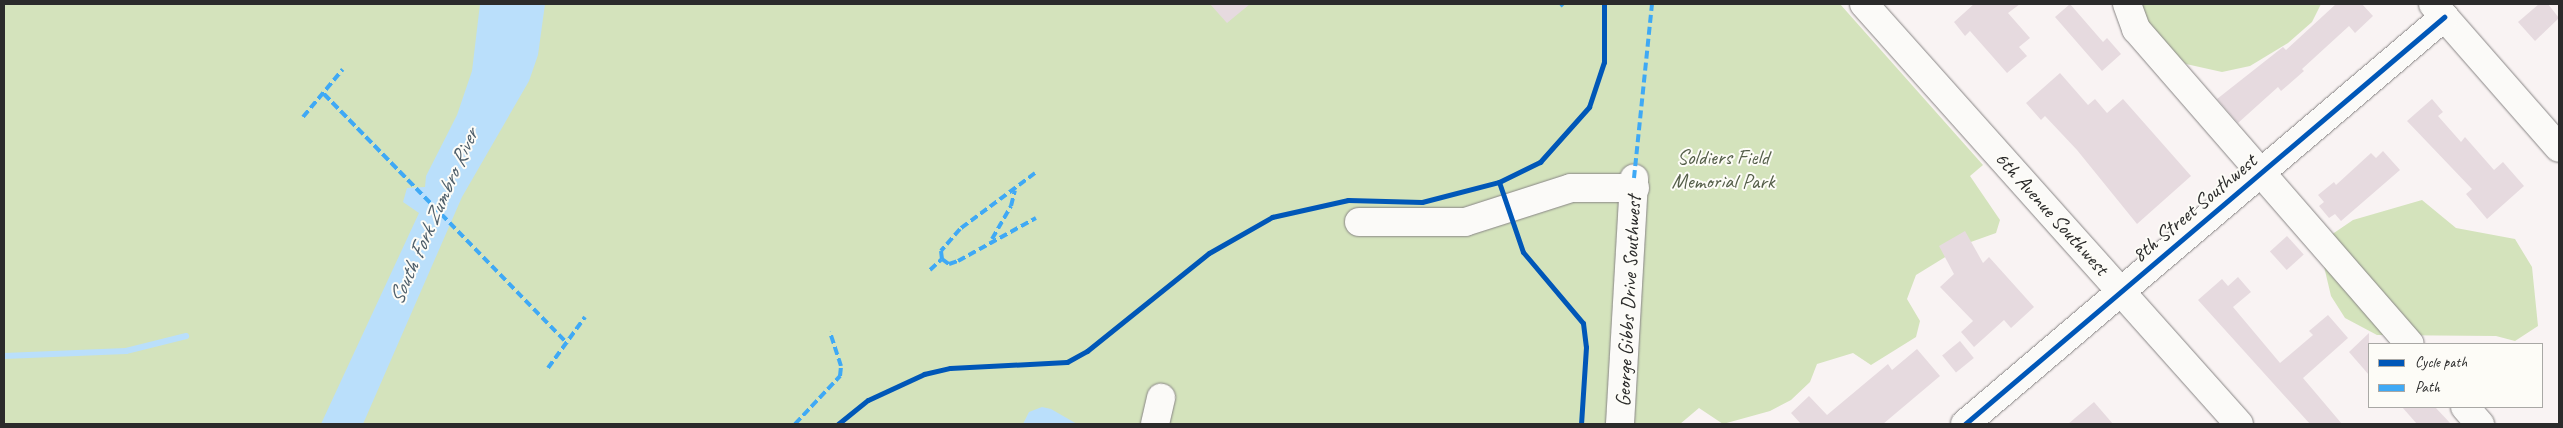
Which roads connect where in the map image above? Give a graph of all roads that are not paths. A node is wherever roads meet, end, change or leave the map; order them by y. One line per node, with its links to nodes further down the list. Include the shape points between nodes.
1 (1864, 4): 7 (street, 6th Avenue Southwest)
2 (2127, 4): 5 (street, via 2136,29)
3 (2439, 10): 4 (street); 5 (street, 8th Street Southwest)
4 (2559, 148)
5 (2260, 173): 7 (street, 8th Street Southwest); 8 (street)
6 (1359, 222): 12 (street, George Gibbs Drive Southwest, via 1464,222 1571,188 1635,183)
7 (2122, 290): 13 (street, 8th Street Southwest); 14 (street, 6th Avenue Southwest)
8 (2409, 343)
9 (1161, 398): 11 (street)
10 (2466, 408): 15 (street)
11 (1155, 424)
12 (1620, 424)
13 (1965, 424)
14 (2239, 424)
15 (2480, 424)

